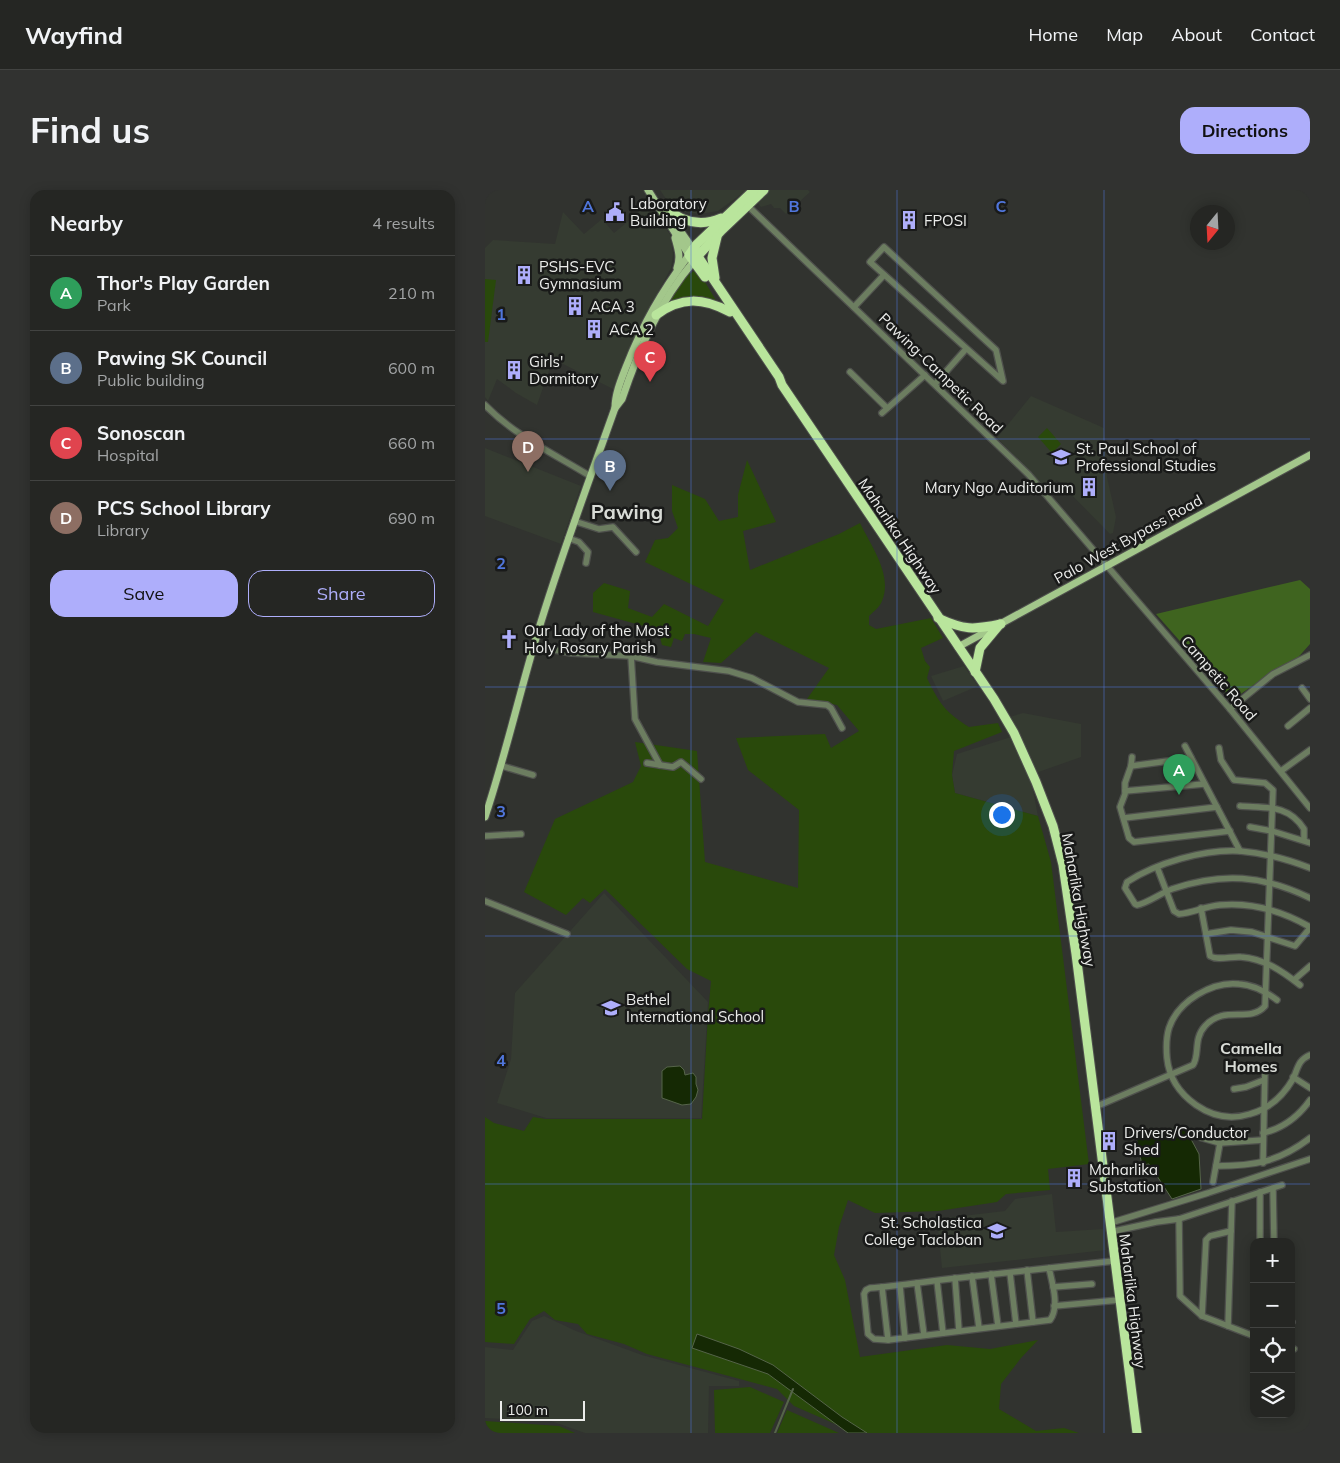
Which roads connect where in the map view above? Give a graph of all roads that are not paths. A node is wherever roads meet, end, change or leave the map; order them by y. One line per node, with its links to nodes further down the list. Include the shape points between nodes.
1 (648, 190): 8 (main road)
2 (652, 190): 5 (main road)
3 (754, 190): 7 (highway)
4 (764, 190): 6 (highway)
5 (663, 206): 7 (highway, via 674,216 699,223 712,222); 10 (main road)
6 (748, 206): 9 (highway); 14 (street, Pawing-Campetic Road)
7 (728, 214): 10 (highway)
8 (670, 224): 10 (main road); 11 (main road, via 679,250)
9 (722, 230): 10 (highway); 13 (highway, via 712,258)
10 (693, 255): 11 (main road); 13 (highway, Maharlika Highway); 15 (highway, Maharlika Highway); 16 (main road)
11 (675, 273): 23 (main road, via 640,333 621,380)
12 (884, 274): 14 (street); 17 (street); 17 (street, via 870,262 884,247 996,350 1003,381)
13 (719, 287): 21 (highway, Maharlika Highway)
14 (854, 307): 19 (street, Pawing-Campetic Road)
15 (730, 312): 16 (highway, via 709,303 689,301); 21 (highway, Maharlika Highway)
16 (656, 315): 23 (main road)
17 (966, 349): 20 (street)
18 (850, 372): 24 (street)
19 (925, 375): 20 (street, Pawing-Campetic Road); 24 (street)
20 (935, 384): 32 (street, Pawing-Campetic Road, via 1029,476)
21 (782, 385): 33 (highway, Maharlika Highway)
22 (485, 405): 27 (street, via 543,449)
23 (615, 408): 27 (main road)
24 (887, 408): 25 (street)
25 (882, 413)
26 (1310, 455): 32 (main road, Palo West Bypass Road)
27 (590, 476): 28 (main road)
28 (574, 521): 29 (main road); 30 (street, via 599,529 613,527)
29 (568, 538): 31 (street, via 579,542 588,552); 35 (main road)
30 (636, 552)
31 (586, 563)
32 (1107, 567): 34 (main road, Palo West Bypass Road); 43 (street, Campetic Road)
33 (938, 618): 34 (highway, via 967,629); 36 (highway, Maharlika Highway)
34 (1001, 624): 36 (main road, Palo West Bypass Road); 39 (highway, via 980,648)
35 (534, 646): 38 (street); 53 (main road)
36 (958, 647): 39 (highway, Maharlika Highway)
37 (1310, 655): 43 (street, via 1273,674)
38 (631, 656): 45 (street, via 752,678 798,702 827,705); 52 (street, via 635,719)
39 (975, 672): 100 (highway, Maharlika Highway, via 1014,733 1053,826 1064,875)
40 (1302, 688): 41 (street)
41 (1310, 700)
42 (1310, 708): 44 (street)
43 (1230, 709): 55 (street, Campetic Road)
44 (1288, 726)
45 (842, 728)
46 (1185, 746): 50 (street)
47 (1219, 748): 62 (street, via 1221,760 1234,780 1265,783 1271,787)
48 (1310, 750): 55 (street)
49 (1131, 757): 54 (street)
50 (1191, 758): 54 (street); 58 (street)
51 (647, 763): 52 (street)
52 (660, 765): 57 (street, via 673,767 681,762)
53 (502, 766): 56 (street); 64 (main road)
54 (1131, 766): 59 (street)
55 (1281, 771): 63 (street, Campetic Road)
56 (533, 775)
57 (701, 779)
58 (1204, 784): 59 (street); 61 (street)
59 (1125, 791): 65 (street, via 1120,807)
60 (1240, 806): 62 (street)
61 (1217, 807): 65 (street); 67 (street)
62 (1273, 808): 68 (street); 71 (street, via 1289,813 1301,825)
63 (1310, 808)
64 (485, 817)
65 (1124, 818): 67 (street, via 1129,838 1134,842)
66 (1250, 828): 68 (street)
67 (1230, 831): 72 (street)
68 (1272, 831): 71 (street); 73 (street)
69 (521, 834): 70 (street)
70 (485, 836)
71 (1307, 842)
72 (1239, 851): 73 (street); 74 (street, via 1194,856)
73 (1272, 855): 75 (street); 76 (street)
74 (1157, 867): 77 (street); 77 (street, via 1127,882 1126,892 1137,906)
75 (1310, 868)
76 (1270, 882): 77 (street, via 1243,878 1211,879); 78 (street); 81 (street)
77 (1166, 891): 80 (street, via 1174,911 1179,914)
78 (1310, 898)
79 (485, 901): 83 (street)
80 (1201, 908): 81 (street, via 1221,905); 84 (street)
81 (1269, 908): 82 (street); 85 (street)
82 (1310, 927): 85 (street, via 1295,946)
83 (567, 934)
84 (1206, 934): 85 (street, via 1231,930); 86 (street, via 1213,958 1240,957)
85 (1268, 936): 86 (street)
86 (1267, 962): 88 (street); 90 (street)
87 (1309, 969): 88 (street)
88 (1295, 980): 89 (street)
89 (1300, 985)
90 (1266, 992): 91 (street); 94 (street, via 1263,1008 1251,1015 1222,1015 1208,1023 1197,1041 1195,1064); 94 (street, via 1247,985 1229,984 1190,1000 1169,1026 1166,1047)
91 (1277, 1000)
92 (1310, 1055): 95 (street, via 1299,1062)
93 (1265, 1067): 96 (street)
94 (1170, 1076): 100 (street); 101 (street, via 1187,1099 1211,1113 1236,1117)
95 (1293, 1077): 97 (street); 101 (street, via 1284,1093)
96 (1264, 1080): 98 (street); 101 (street)
97 (1310, 1088)
98 (1234, 1089)
99 (1310, 1100): 103 (street, via 1291,1122)
100 (1095, 1107): 115 (highway, Maharlika Highway)
101 (1263, 1110): 103 (street)
102 (1199, 1137): 105 (street)
103 (1263, 1137): 105 (street); 107 (street)
104 (1310, 1138): 107 (street, via 1291,1151)
105 (1220, 1143): 108 (street)
106 (1310, 1159): 115 (street)
107 (1263, 1163): 108 (street)
108 (1216, 1166): 109 (street)
109 (1213, 1182)
110 (1282, 1185): 111 (street)
111 (1273, 1189): 112 (street); 118 (street)
112 (1261, 1192): 113 (street); 117 (street)
113 (1232, 1201): 114 (street); 116 (street)
114 (1179, 1219): 115 (street); 134 (street, via 1179,1293)
115 (1110, 1227): 119 (highway, Maharlika Highway)
116 (1231, 1231): 134 (street, via 1210,1236 1207,1240); 138 (street)
117 (1260, 1238)
118 (1274, 1238)
119 (1114, 1261): 120 (street); 132 (highway, Maharlika Highway)
120 (1049, 1268): 121 (street); 130 (street)
121 (1027, 1270): 122 (street); 135 (street)
122 (1010, 1273): 123 (street); 136 (street)
123 (991, 1274): 124 (street); 137 (street)
124 (972, 1276): 125 (street); 139 (street)
125 (955, 1278): 126 (street); 140 (street)
126 (937, 1281): 127 (street); 141 (street)
127 (917, 1283): 129 (street); 143 (street)
128 (1092, 1284): 130 (street)
129 (900, 1286): 131 (street); 144 (street)
130 (1053, 1287): 133 (street)
131 (881, 1288): 145 (street); 145 (street, via 870,1288 865,1292 868,1334 874,1339)
132 (1119, 1300): 133 (street); 146 (highway, Maharlika Highway)
133 (1055, 1306): 135 (street, via 1050,1320)
134 (1202, 1316): 138 (street)
135 (1033, 1322): 136 (street)
136 (1016, 1324): 137 (street)
137 (998, 1326): 139 (street)
138 (1228, 1326): 142 (street)
139 (979, 1328): 140 (street)
140 (959, 1331): 141 (street)
141 (943, 1333): 143 (street)
142 (1250, 1334)
143 (924, 1335): 144 (street)
144 (905, 1338): 145 (street)
145 (887, 1340)
146 (1137, 1433)

